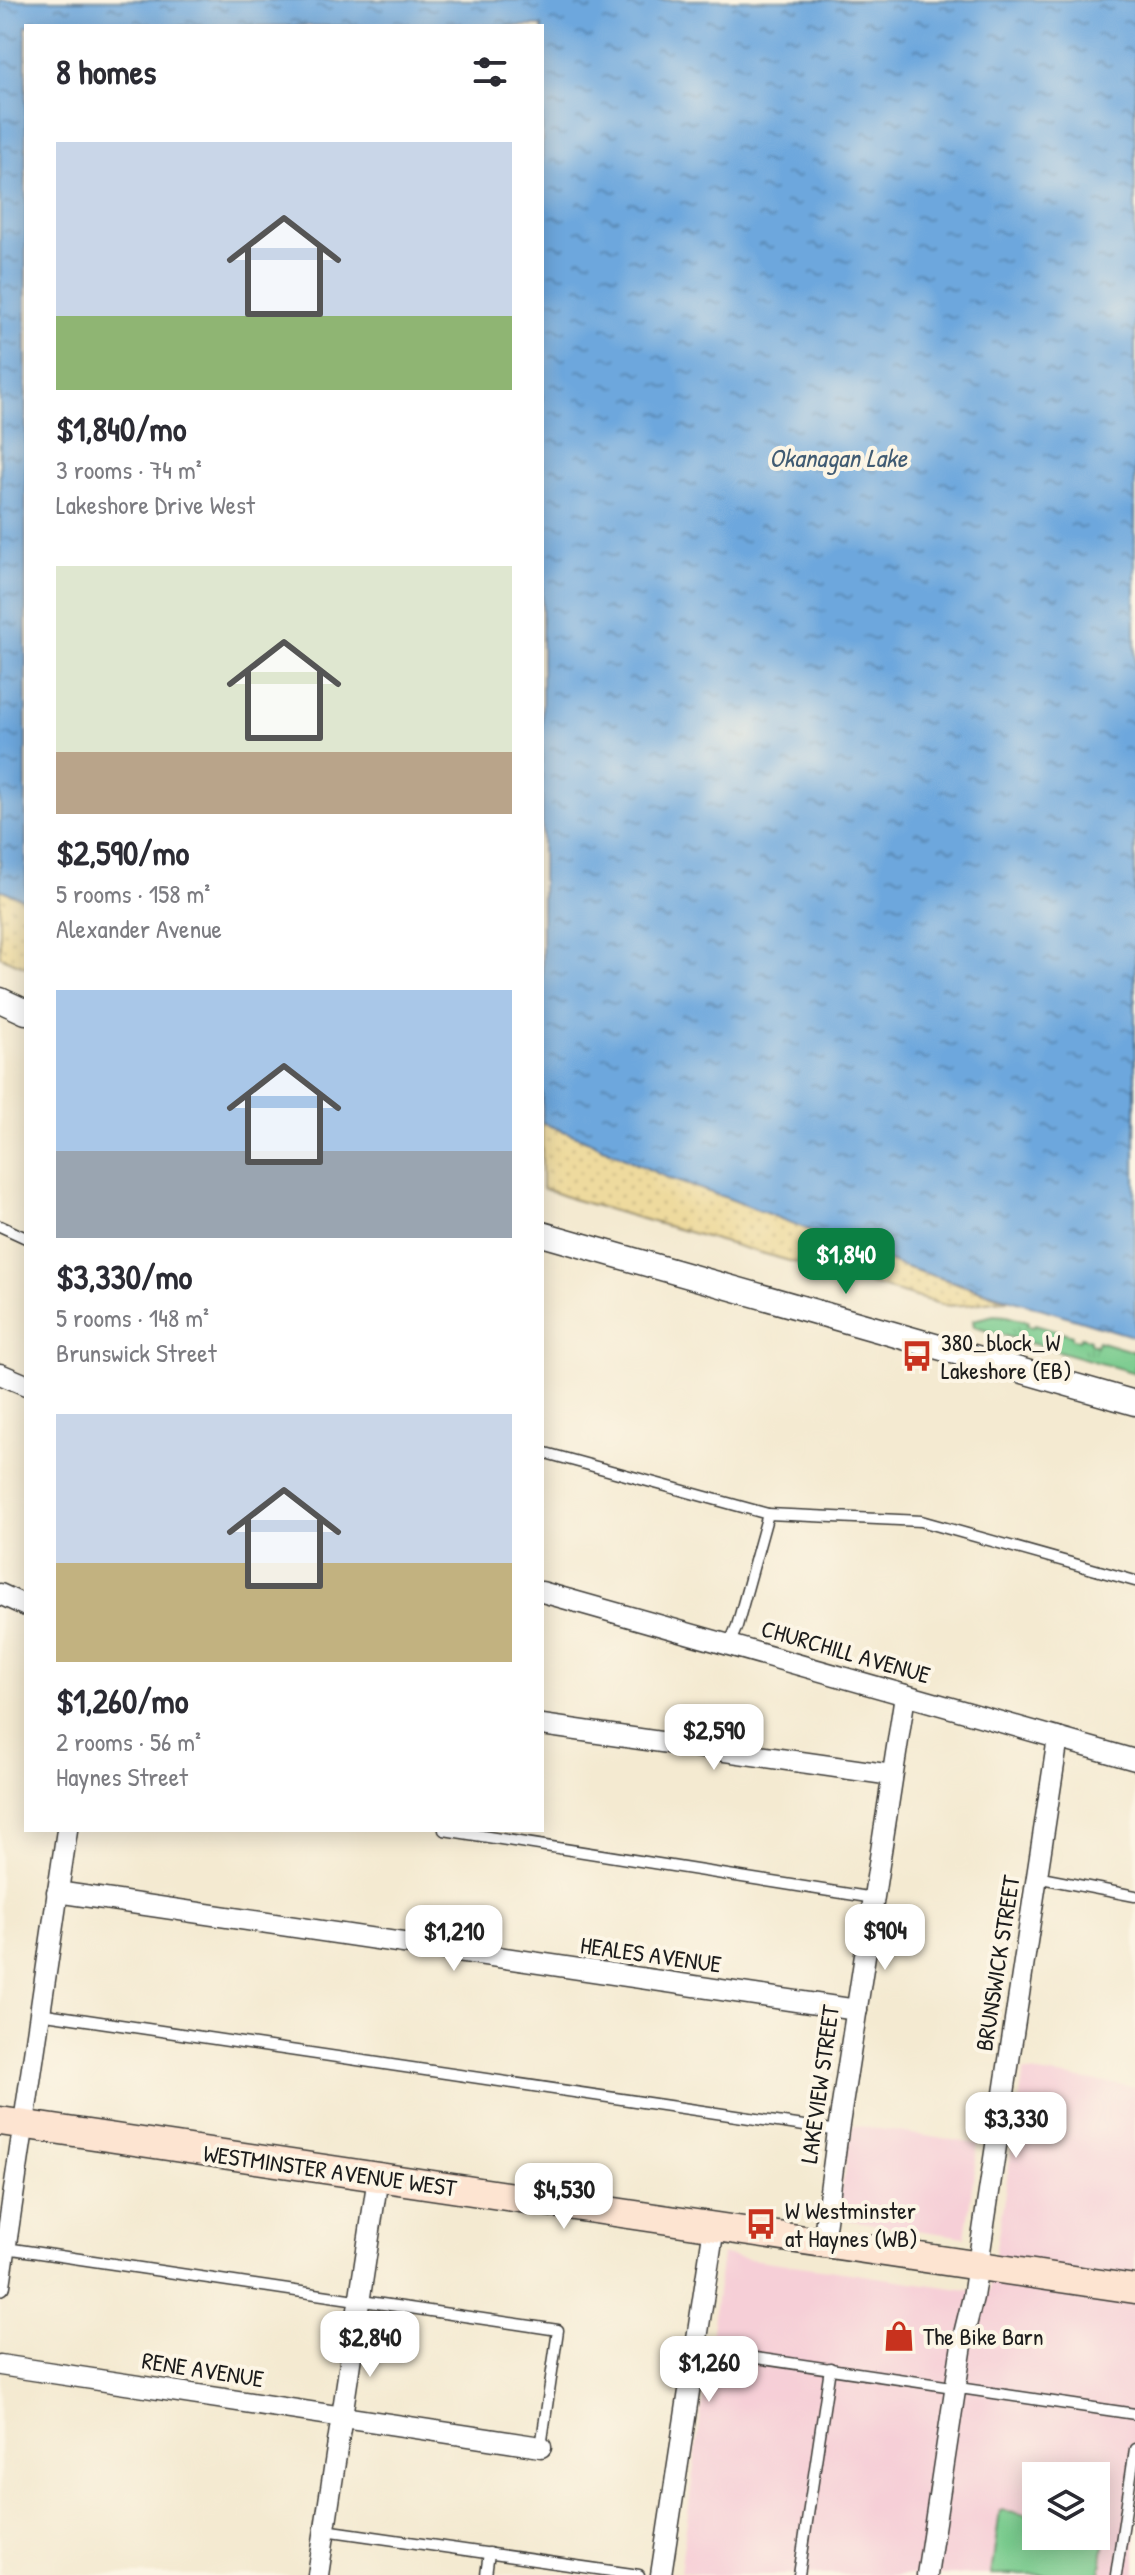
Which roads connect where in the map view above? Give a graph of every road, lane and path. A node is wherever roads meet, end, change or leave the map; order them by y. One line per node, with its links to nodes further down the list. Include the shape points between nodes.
1 (0, 1000): 2 (street)
2 (24, 1011)
3 (0, 1226): 5 (lane)
4 (544, 1235): 8 (street)
5 (24, 1237)
6 (0, 1374): 7 (street)
7 (24, 1384)
8 (1135, 1403)
9 (544, 1453): 10 (lane)
10 (768, 1514): 11 (lane, via 921,1521); 15 (lane)
11 (1135, 1581)
12 (544, 1593): 15 (street, CHURCHILL AVENUE)
13 (0, 1594): 14 (street)
14 (24, 1605)
15 (729, 1645): 16 (street, CHURCHILL AVENUE)
16 (905, 1695): 18 (street, CHURCHILL AVENUE); 20 (street, LAKEVIEW STREET)
17 (544, 1725): 20 (street)
18 (1058, 1738): 19 (street, CHURCHILL AVENUE); 23 (street, BRUNSWICK STREET)
19 (1135, 1760)
20 (892, 1775): 26 (street, LAKEVIEW STREET)
21 (67, 1832): 24 (street)
22 (457, 1832): 26 (lane)
23 (1036, 1877): 25 (lane); 35 (street, BRUNSWICK STREET)
24 (57, 1892): 27 (street, HEALES AVENUE); 28 (street)
25 (1135, 1896)
26 (874, 1898): 27 (street, LAKEVIEW STREET)
27 (857, 2010): 30 (street, LAKEVIEW STREET)
28 (39, 2013): 29 (street); 30 (lane)
29 (12, 2123): 31 (main road, WESTMINSTER AVENUE WEST); 34 (street)
30 (838, 2131): 33 (street, LAKEVIEW STREET)
31 (378, 2177): 32 (main road, WESTMINSTER AVENUE WEST); 38 (street)
32 (714, 2227): 33 (main road, WESTMINSTER AVENUE WEST); 39 (street)
33 (823, 2243): 35 (main road, WESTMINSTER AVENUE WEST)
34 (6, 2248): 36 (street); 38 (lane)
35 (977, 2265): 37 (main road, WESTMINSTER AVENUE WEST); 42 (street, BRUNSWICK STREET)
36 (0, 2285)
37 (1135, 2289)
38 (359, 2301): 44 (street); 45 (lane, via 558,2330)
39 (695, 2349): 41 (lane); 52 (street)
40 (0, 2365): 44 (street, RENE AVENUE)
41 (830, 2368): 42 (lane); 53 (lane)
42 (955, 2387): 43 (lane); 54 (street, BRUNSWICK STREET)
43 (1135, 2414)
44 (342, 2416): 45 (street, RENE AVENUE); 47 (street)
45 (541, 2447)
46 (1135, 2449): 55 (lane)
47 (325, 2530): 48 (lane); 49 (street)
48 (489, 2553): 50 (lane); 51 (lane)
49 (318, 2575)
50 (486, 2575)
51 (639, 2575)
52 (661, 2575)
53 (799, 2575)
54 (927, 2575)
55 (1116, 2575)

